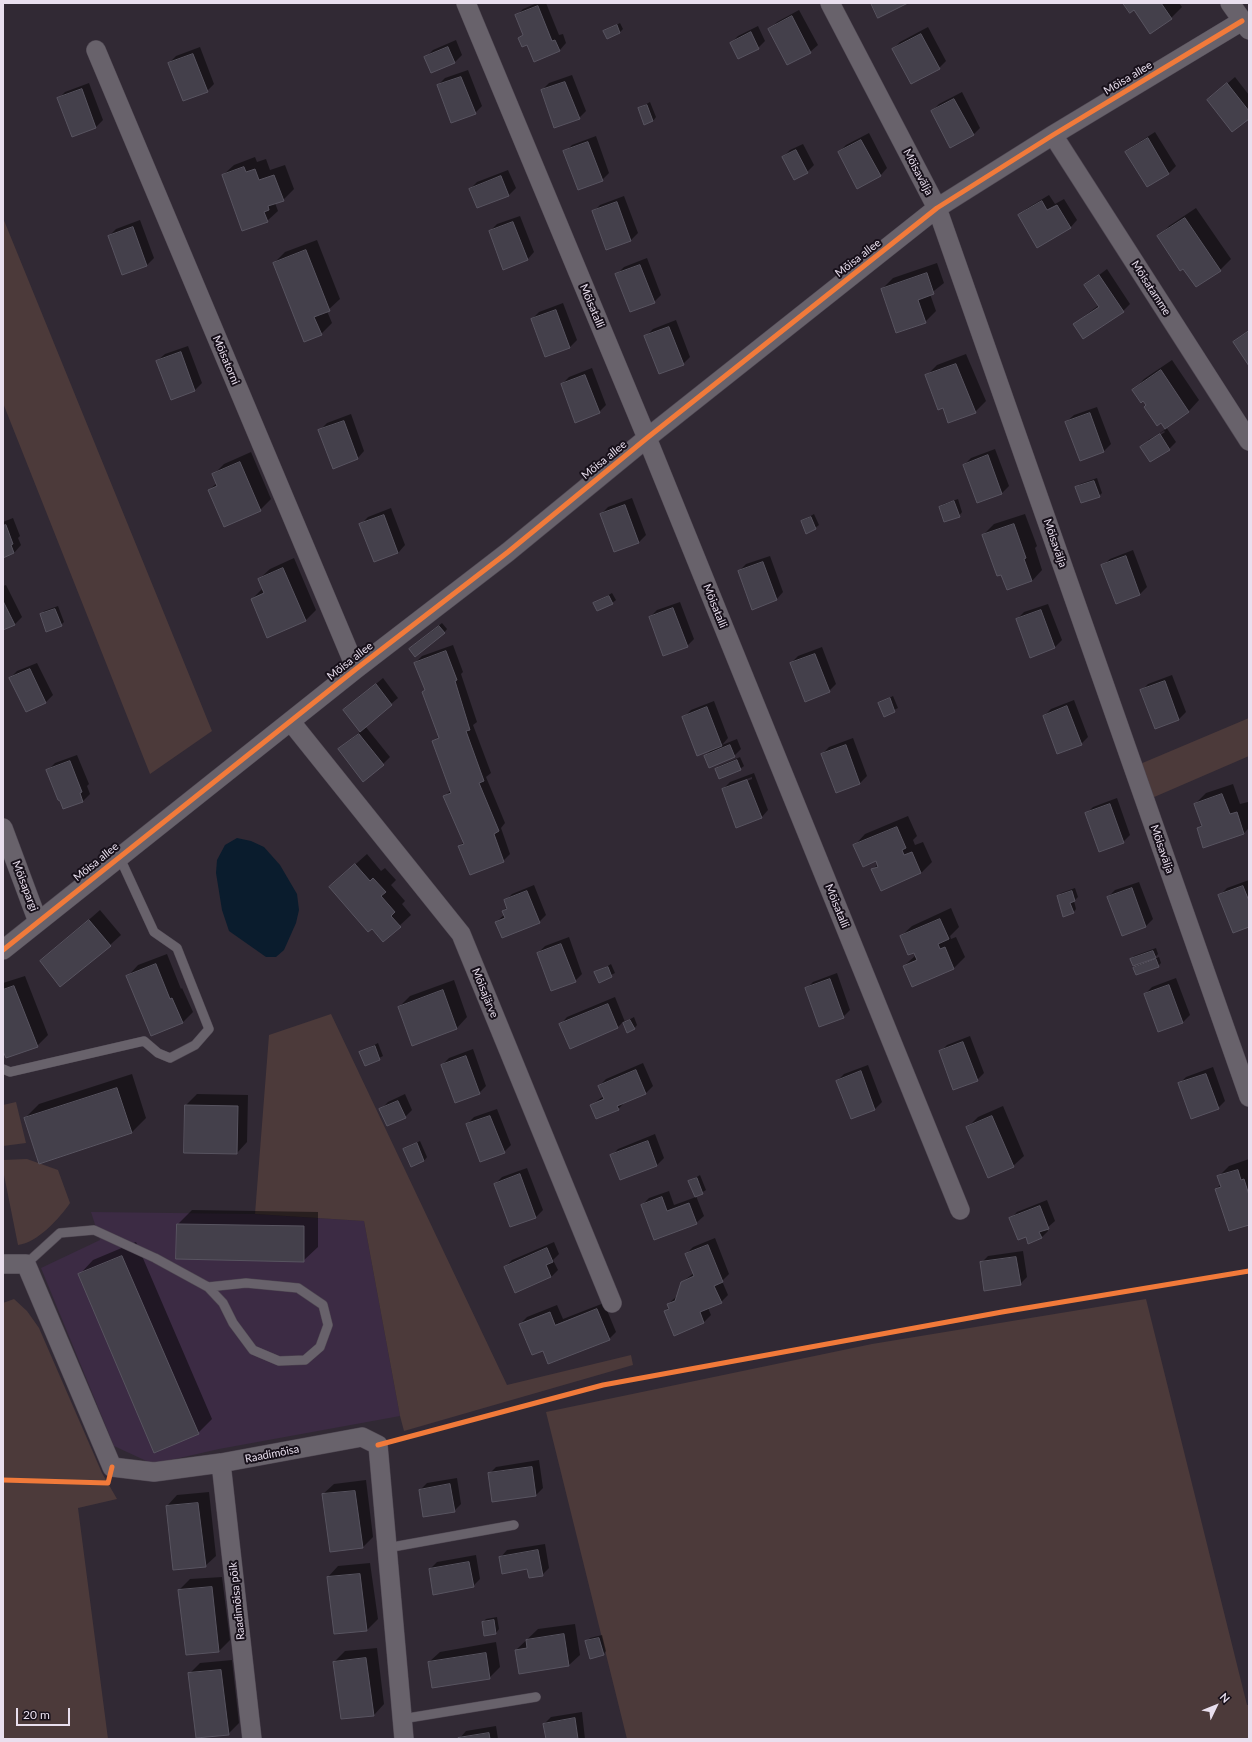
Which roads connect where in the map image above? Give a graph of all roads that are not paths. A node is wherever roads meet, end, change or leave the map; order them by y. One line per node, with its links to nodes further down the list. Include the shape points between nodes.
1 (466, 3): 8 (street, Mõisatalli)
2 (830, 3): 7 (street, Mõisavälja)
3 (1230, 3): 4 (street)
4 (1246, 25): 6 (street, Mõisa allee)
5 (96, 50): 10 (street, Mõisatorni)
6 (1053, 135): 7 (street, Mõisa allee); 9 (street, Mõisatamme)
7 (937, 208): 8 (street, Mõisa allee); 17 (street, Mõisavälja)
8 (647, 438): 10 (street, Mõisa allee, via 508,552); 18 (street, Mõisatalli)
9 (1249, 441)
10 (356, 669): 11 (street, Mõisa allee)
11 (291, 722): 13 (street, Mõisa allee); 22 (street, Mõisajärve, via 461,934)
12 (3, 828): 14 (street, Mõisapargi)
13 (119, 856): 14 (street, Mõisa allee); 16 (lane, via 154,932 177,948 209,1029 196,1045 170,1058 158,1053 144,1041 10,1072)
14 (38, 922): 15 (street, Mõisa allee)
15 (3, 950)
16 (3, 1069)
17 (1249, 1097)
18 (960, 1210)
19 (3, 1264): 20 (street)
20 (26, 1264): 21 (lane, via 60,1233 94,1230 155,1258); 23 (street, Raadimõisa, via 112,1467 154,1472)
21 (208, 1287): 21 (lane, via 246,1283 298,1288 323,1306 328,1325 320,1347 304,1360 279,1361 253,1350 233,1324 223,1303)
22 (612, 1303)
23 (221, 1463): 25 (street, Raadimõisa, via 362,1437 378,1445); 28 (street, Raadimõisa põik)
24 (514, 1525): 25 (lane)
25 (387, 1548): 27 (street, Raadimõisa)
26 (536, 1697): 27 (lane)
27 (402, 1719): 29 (street, Raadimõisa)
28 (252, 1739)
29 (404, 1739)

